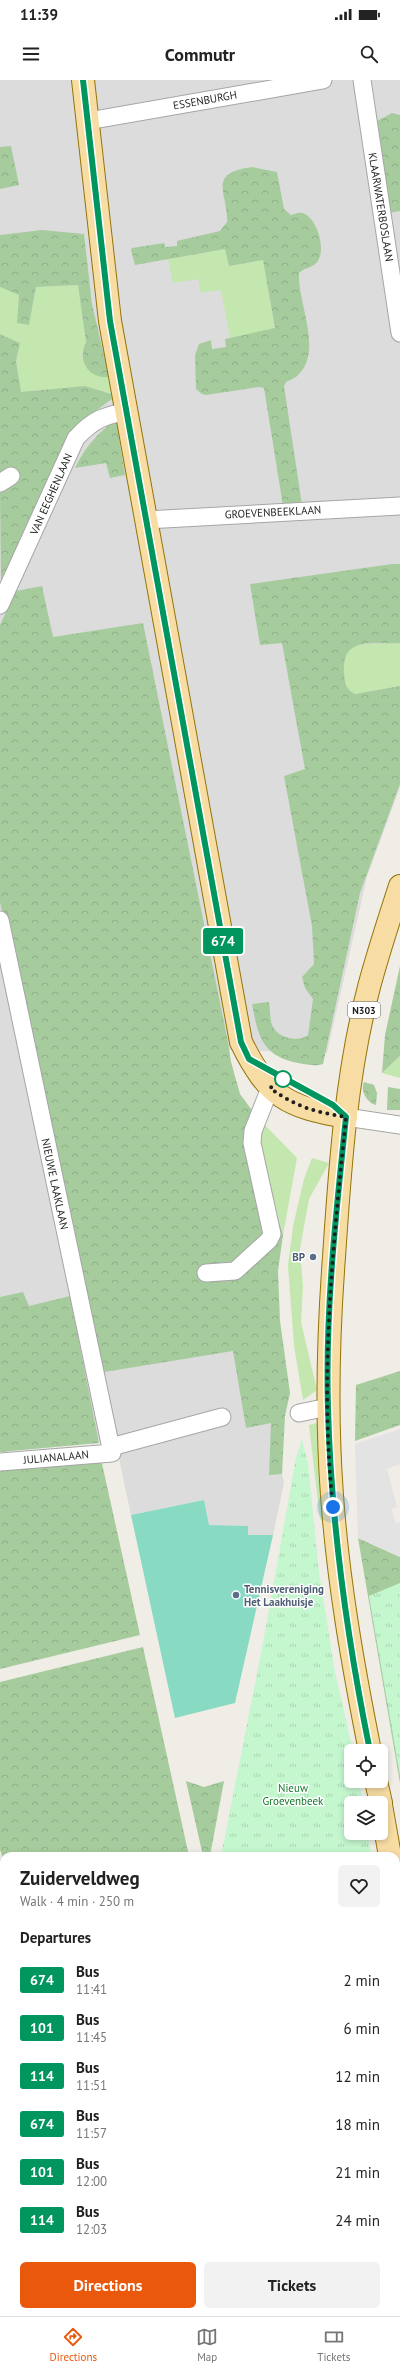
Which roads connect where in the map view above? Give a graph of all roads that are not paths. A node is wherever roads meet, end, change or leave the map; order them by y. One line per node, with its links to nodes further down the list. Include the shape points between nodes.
1 (83, 80): 4 (main road)
2 (323, 80): 4 (street, ESSENBURGH)
3 (362, 80): 5 (street, KLAARWATERBOSLAAN)
4 (88, 121): 6 (main road, via 110,321)
5 (400, 334)
6 (128, 411): 8 (main road); 9 (street, VAN EEGHENLAAN, via 98,418 76,438)
7 (400, 506): 8 (street, GROEVENBEEKLAAN)
8 (146, 520): 12 (main road, via 241,1042 257,1074)
9 (2, 595)
10 (400, 886): 13 (main road, N303, via 369,988)
11 (0, 920): 19 (street, NIEUWE LAAKLAAN)
12 (270, 1088): 13 (main road, via 288,1101 308,1110); 15 (street, via 253,1131 252,1143 272,1234 269,1240 235,1271)
13 (346, 1117): 14 (street); 16 (main road, N303, via 328,1334)
14 (400, 1125)
15 (206, 1273)
16 (328, 1407): 17 (street); 21 (main road, N303, via 332,1495 339,1566 353,1665)
17 (300, 1413)
18 (222, 1418): 19 (street)
19 (111, 1450): 20 (street, JULIANALAAN)
20 (0, 1462)
21 (369, 1744)
22 (387, 1840): 23 (main road)
23 (389, 1852)

